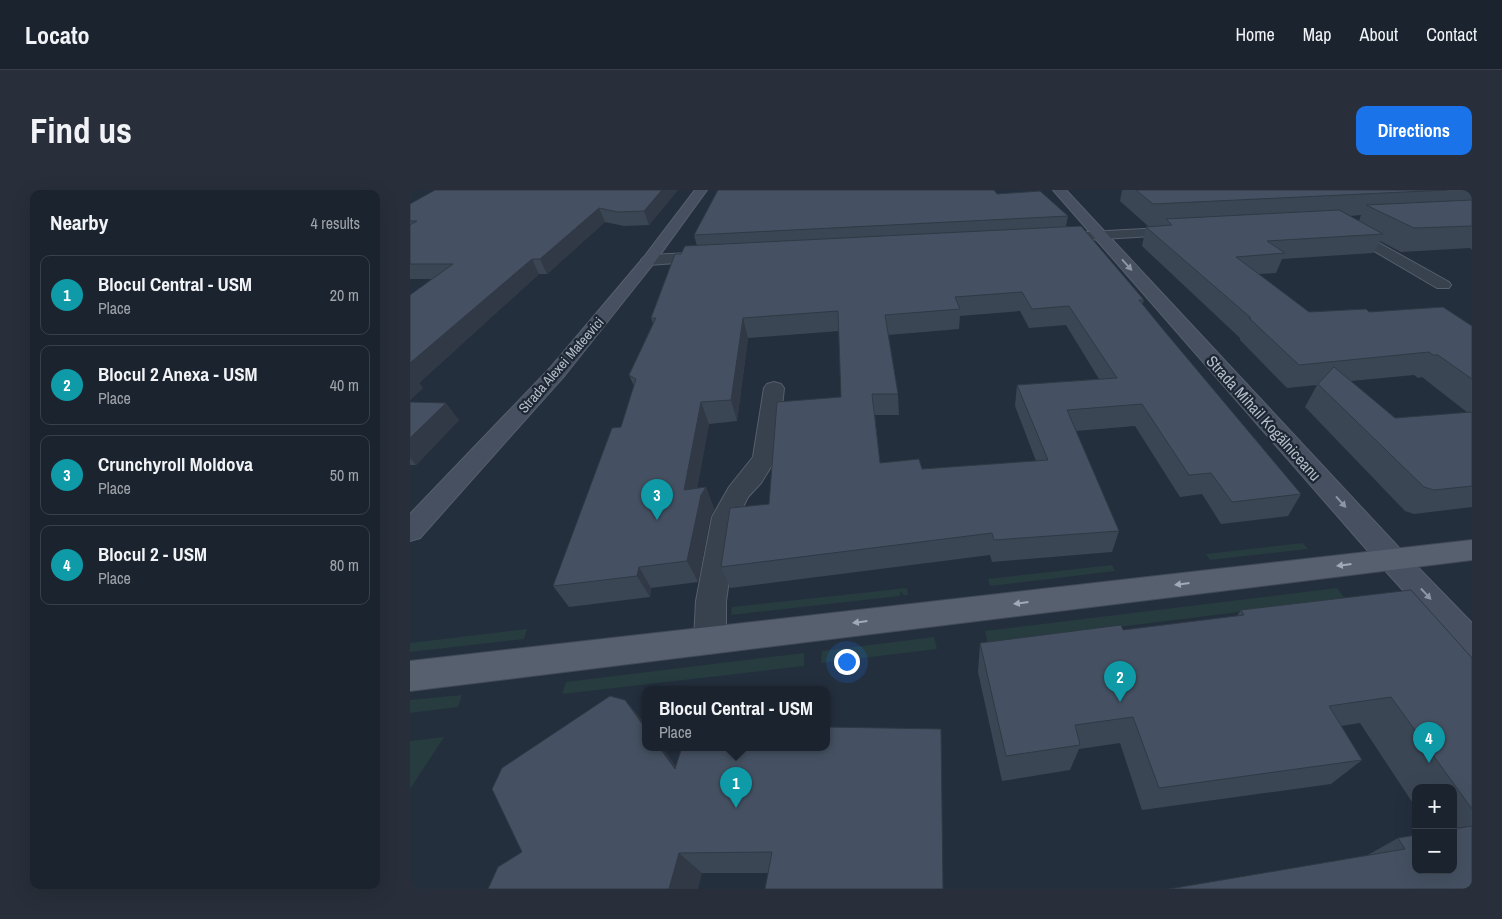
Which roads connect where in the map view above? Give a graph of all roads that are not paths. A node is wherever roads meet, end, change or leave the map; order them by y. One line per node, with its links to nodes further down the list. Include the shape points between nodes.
1 (701, 190): 8 (main road, Strada Alexei Mateevici)
2 (1059, 190): 5 (main road, Strada Mihail Kogălniceanu)
3 (1360, 221): 9 (street, via 1334,223)
4 (1198, 230): 5 (street)
5 (1100, 236): 6 (street); 13 (main road, Strada Mihail Kogălniceanu, one-way to 13)
6 (1035, 240)
7 (724, 257): 8 (street)
8 (649, 260): 11 (main road, Strada Alexei Mateevici, via 558,371)
9 (1443, 285)
10 (774, 388): 14 (street, via 765,457 725,517 710,601)
11 (410, 531)
12 (1472, 550): 13 (main road)
13 (1392, 559): 14 (main road, one-way to 14); 15 (main road, Strada Mihail Kogălniceanu, one-way to 15)
14 (710, 640): 16 (main road)
15 (1472, 644)
16 (410, 676)

